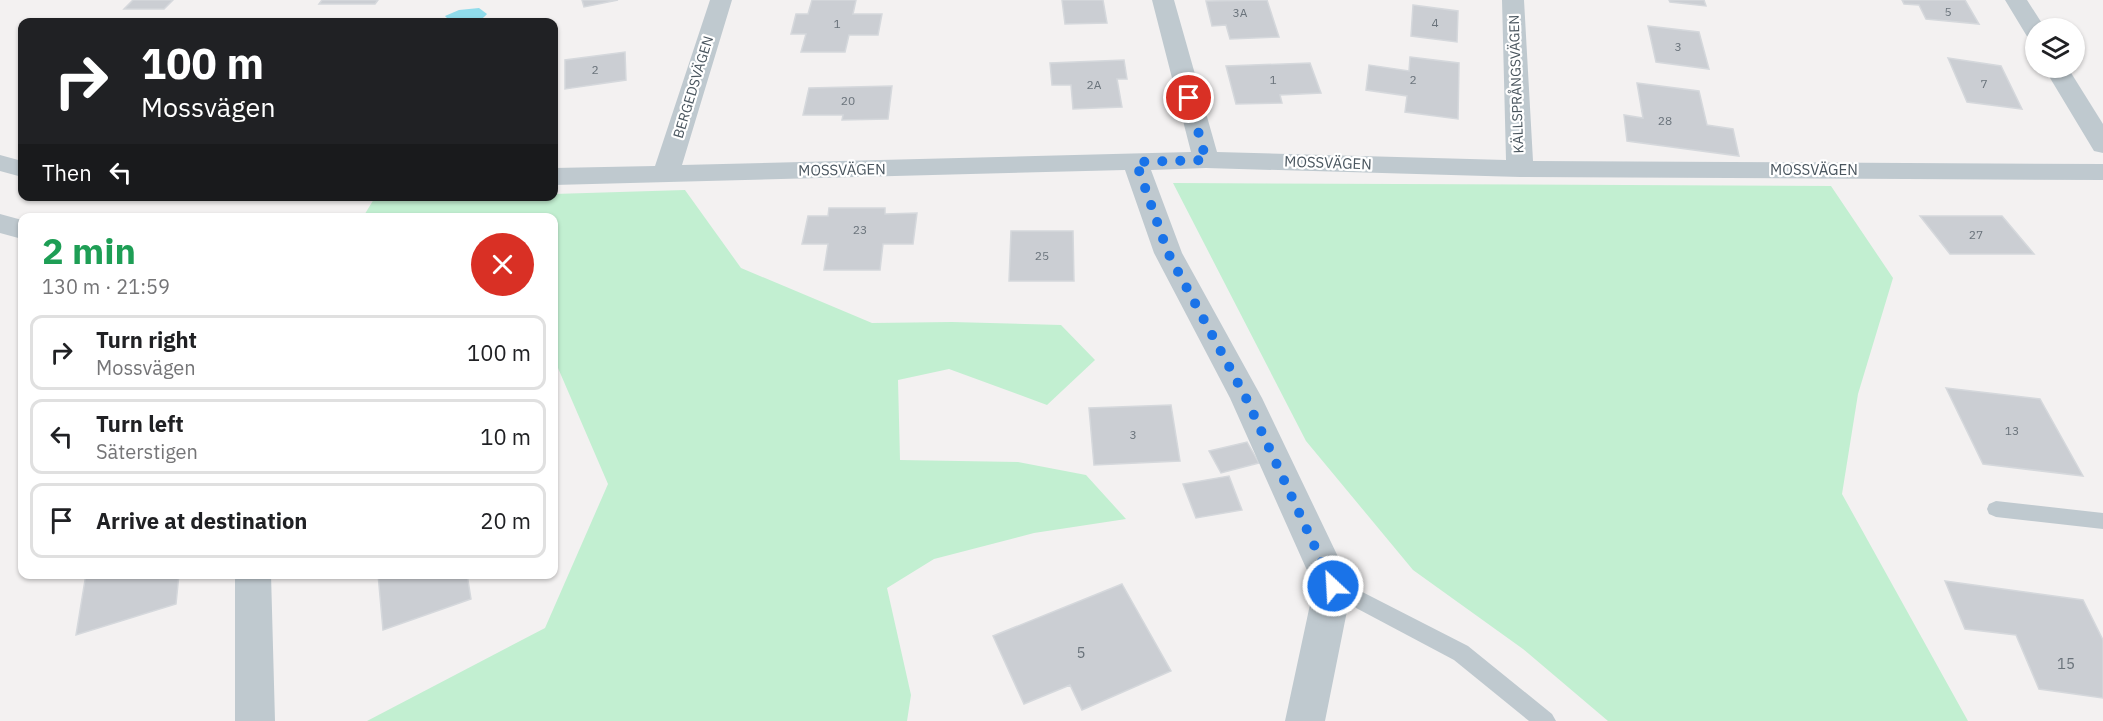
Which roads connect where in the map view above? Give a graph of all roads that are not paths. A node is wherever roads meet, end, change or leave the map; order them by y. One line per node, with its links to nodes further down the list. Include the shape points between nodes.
1 (721, 0): 14 (street, BERGEDSVÄGEN)
2 (1163, 0): 8 (street)
3 (1513, 0): 12 (street, KÄLLSPRÅNGSVÄGEN)
4 (2016, 0): 5 (street)
5 (2027, 18)
6 (2062, 78): 7 (street)
7 (2103, 145)
8 (1206, 160): 9 (street, MOSSVÄGEN); 12 (street, MOSSVÄGEN)
9 (1136, 162): 14 (street, MOSSVÄGEN); 21 (street, via 1168,253 1246,398)
10 (0, 163): 11 (street)
11 (18, 168)
12 (1520, 168): 13 (street, MOSSVÄGEN)
13 (2103, 172)
14 (666, 174): 15 (street, MOSSVÄGEN)
15 (558, 177)
16 (0, 223): 17 (street)
17 (18, 229)
18 (1996, 509): 19 (lane)
19 (2103, 521)
20 (253, 579): 22 (street)
21 (1333, 586): 23 (street); 24 (lane, via 1461,654)
22 (255, 721)
23 (1305, 721)
24 (1545, 721)

